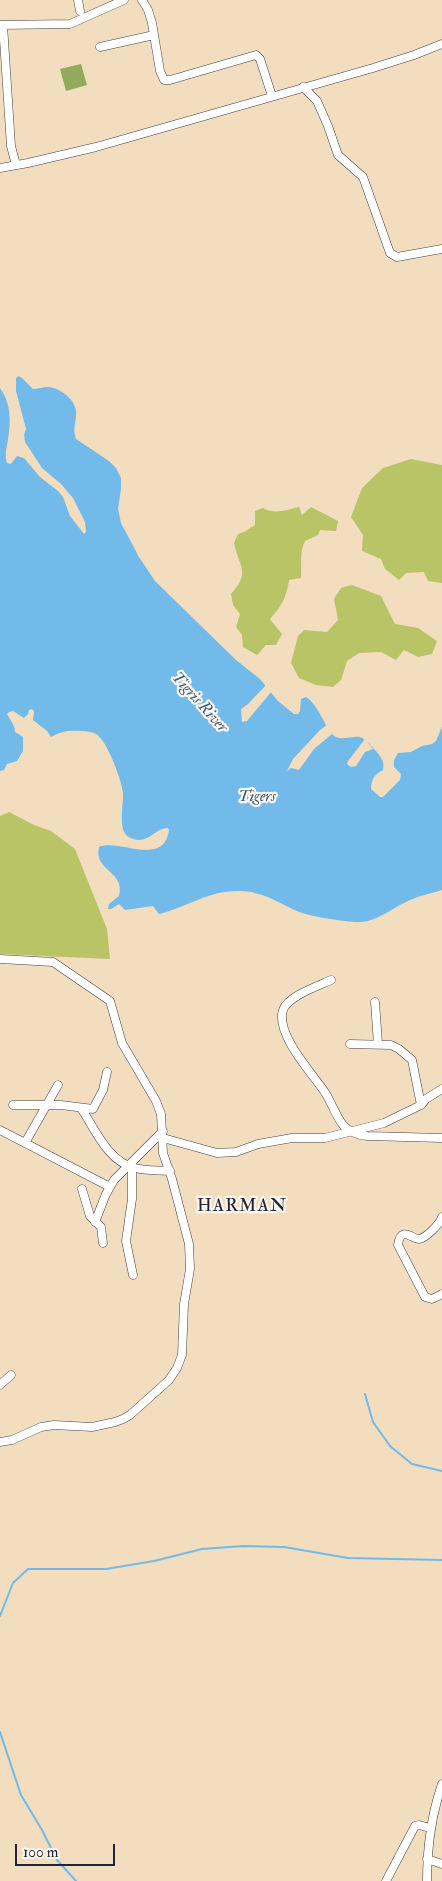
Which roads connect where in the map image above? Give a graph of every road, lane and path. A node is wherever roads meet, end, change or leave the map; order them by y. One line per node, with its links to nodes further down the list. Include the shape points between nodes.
1 (78, 0): 4 (street)
2 (124, 0): 5 (street, via 70,24)
3 (142, 0): 6 (street)
4 (80, 11)
5 (2, 25): 11 (street, via 11,146)
6 (154, 35): 8 (street); 10 (street, via 164,80 256,55)
7 (442, 44): 9 (street)
8 (100, 47)
9 (303, 87): 10 (street); 13 (street, via 317,101 338,155 363,177 390,253 397,257)
10 (272, 96): 11 (street, via 96,147)
11 (16, 165): 12 (street)
12 (0, 168)
13 (442, 249)
14 (0, 959): 28 (street, via 52,962 107,997 122,1042 159,1107)
15 (331, 980): 27 (street, via 286,1004 282,1019 294,1049)
16 (375, 1002): 18 (street)
17 (350, 1044): 18 (street)
18 (378, 1044): 24 (street, via 391,1045 412,1060)
19 (107, 1072): 25 (street, via 94,1107)
20 (58, 1085): 23 (street)
21 (442, 1089): 24 (street)
22 (13, 1105): 23 (street)
23 (46, 1105): 25 (street); 30 (street)
24 (422, 1105): 27 (street, via 384,1123)
25 (81, 1108): 31 (street, via 108,1149)
26 (0, 1130): 30 (street)
27 (350, 1131): 28 (street, via 325,1138 292,1138 236,1152 217,1153); 29 (street, via 367,1136)
28 (163, 1134): 31 (street); 32 (street, via 163,1153)
29 (442, 1138)
30 (25, 1143): 33 (street)
31 (129, 1166): 32 (street); 33 (street); 38 (street, via 132,1199 126,1241)
32 (170, 1171): 42 (street, via 189,1244 190,1260 184,1304 184,1348 177,1368 169,1380 130,1414 115,1422 92,1427 48,1426)
33 (110, 1187): 36 (street)
34 (82, 1188): 36 (street, via 90,1216)
35 (442, 1217): 39 (street, via 438,1226 421,1238 404,1235 398,1245 426,1297 432,1299)
36 (96, 1222): 37 (street, via 101,1227)
37 (103, 1243)
38 (133, 1275)
39 (442, 1294)
40 (11, 1375): 41 (street)
41 (0, 1385)
42 (0, 1442)
43 (442, 1784): 44 (street)
44 (439, 1804): 45 (street)
45 (430, 1828): 46 (street); 48 (street, via 415,1826)
46 (427, 1859): 47 (street); 49 (street)
47 (442, 1864)
48 (386, 1881)
49 (427, 1881)

